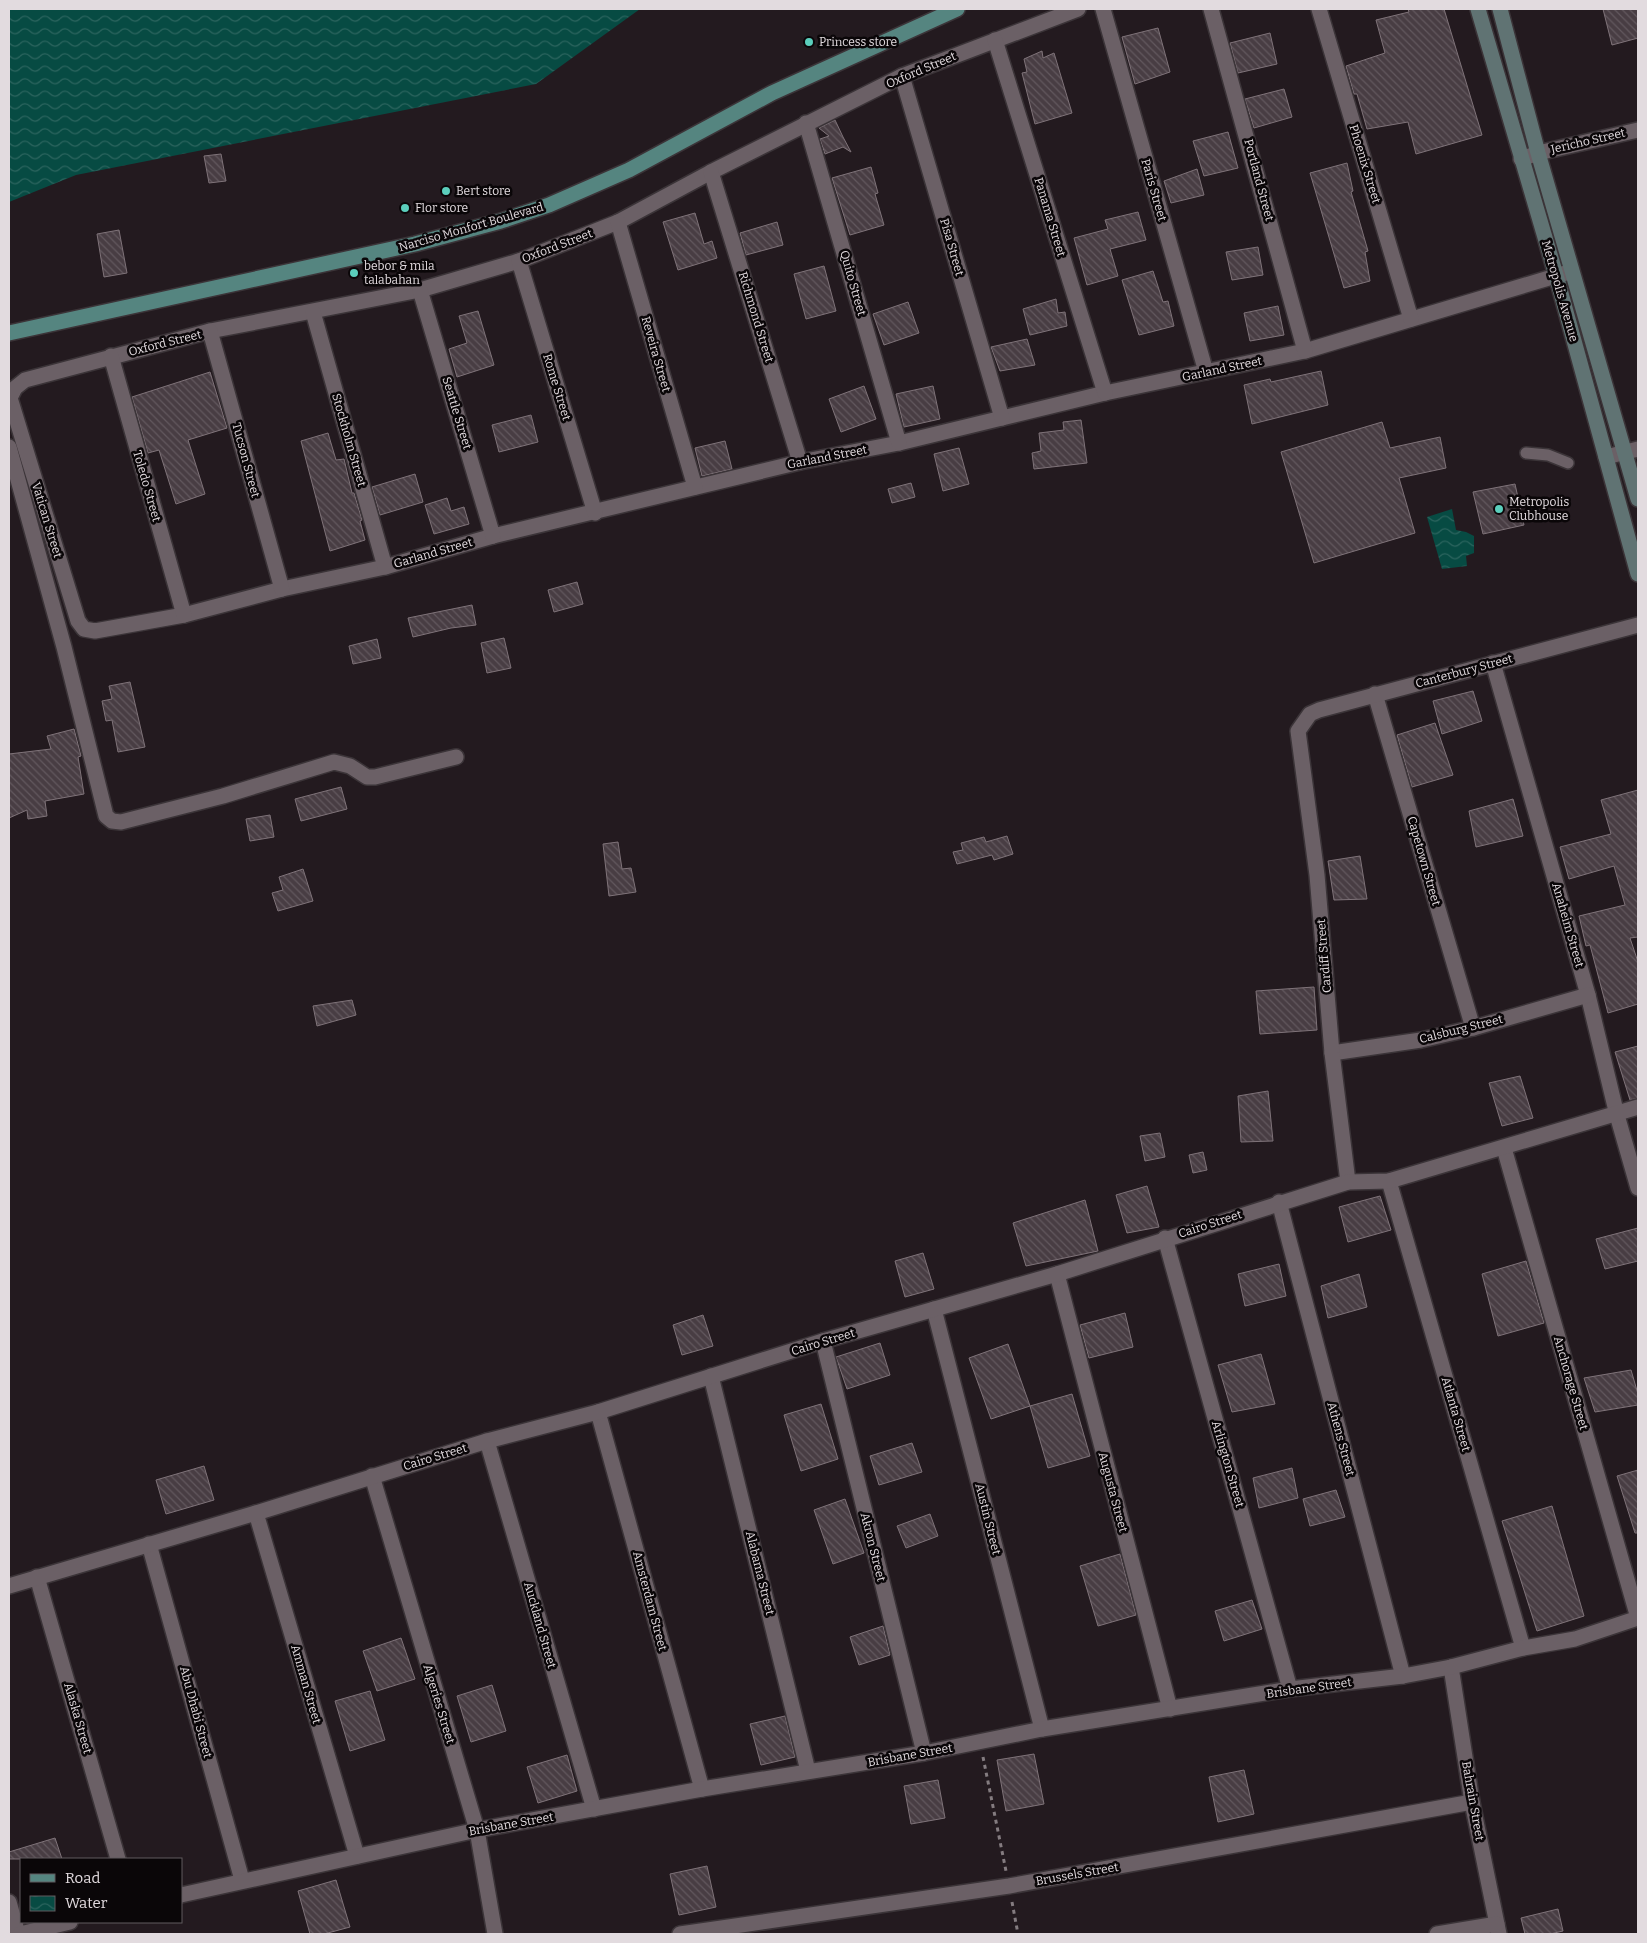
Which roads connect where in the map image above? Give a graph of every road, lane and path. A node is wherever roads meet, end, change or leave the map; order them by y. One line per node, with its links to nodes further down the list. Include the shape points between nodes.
1 (957, 9): 23 (main road, Narciso Monfort Boulevard, via 772,93 629,170 549,205 415,244)
2 (1078, 9): 8 (street, Oxford Street)
3 (1103, 9): 26 (street, Paris Street)
4 (1211, 9): 24 (street, Portland Street)
5 (1319, 9): 21 (street, Phoenix Street)
6 (1478, 9): 13 (main road, Metropolis Avenue)
7 (1500, 9): 12 (main road, Metropolis Avenue)
8 (995, 40): 9 (street, Oxford Street); 27 (street, Panama Street)
9 (902, 76): 10 (street, Oxford Street); 29 (street, Pisa Street)
10 (806, 123): 14 (street, Oxford Street); 30 (street, Quito Street)
11 (1638, 130): 12 (street, Jericho Street)
12 (1538, 153): 13 (street, Jericho Street); 17 (main road, Metropolis Avenue)
13 (1521, 159): 18 (main road, Metropolis Avenue)
14 (711, 172): 15 (street, Oxford Street); 35 (street, Richmond Street)
15 (618, 222): 16 (street, Oxford Street); 37 (street, Reveira Street)
16 (519, 260): 19 (street, Oxford Street); 39 (street, Rome Street)
17 (1572, 271): 18 (street, Garland Street); 32 (main road, Metropolis Avenue)
18 (1556, 275): 21 (street, Garland Street); 34 (main road, Metropolis Avenue)
19 (420, 290): 20 (street, Oxford Street); 40 (street, Seattle Street)
20 (313, 312): 22 (street, Oxford Street); 41 (street, Stockholm Street)
21 (1412, 319): 24 (street, Garland Street)
22 (210, 331): 25 (street, Oxford Street); 43 (street, Tucson Street)
23 (9, 333)
24 (1305, 351): 26 (street, Garland Street)
25 (111, 356): 28 (street, Oxford Street, via 25,380); 44 (street, Toledo Street)
26 (1206, 372): 27 (street, Garland Street)
27 (1105, 393): 29 (street, Garland Street)
28 (10, 398): 46 (street, Vatican Street, via 78,621 84,629)
29 (1002, 418): 30 (street, Garland Street)
30 (899, 443): 35 (street, Garland Street)
31 (9, 447): 50 (street, via 106,816 112,822 214,798 334,762 350,766 368,778)
32 (1632, 450): 34 (street); 38 (main road, Metropolis Avenue)
33 (1526, 453): 36 (lane, via 1548,455)
34 (1606, 457): 42 (main road, Metropolis Avenue)
35 (800, 462): 37 (street, Garland Street)
36 (1568, 463)
37 (695, 487): 39 (street, Garland Street)
38 (1638, 499)
39 (595, 513): 40 (street, Garland Street)
40 (493, 536): 41 (street, Garland Street)
41 (385, 567): 43 (street, Garland Street)
42 (1638, 574)
43 (282, 589): 44 (street, Garland Street)
44 (184, 615): 46 (street, Garland Street)
45 (1638, 624): 47 (street, Canterbury Street)
46 (96, 631)
47 (1493, 663): 48 (street, Canterbury Street); 51 (street, Anaheim Street)
48 (1375, 694): 49 (street, Canterbury Street, via 1310,714); 52 (street, Capetown Street)
49 (1298, 730): 53 (street, Cardiff Street, via 1317,875)
50 (456, 757)
51 (1588, 995): 52 (street, Calsburg Street); 55 (street, Anaheim Street)
52 (1473, 1028): 53 (street, Calsburg Street, via 1421,1040)
53 (1332, 1053): 58 (street, Cardiff Street)
54 (1638, 1107): 55 (street, Cairo Street)
55 (1617, 1115): 56 (street, Cairo Street); 59 (street, Anaheim Street)
56 (1504, 1148): 57 (street, Cairo Street); 73 (street, Anchorage Street)
57 (1389, 1181): 58 (street, Cairo Street); 74 (street, Atlanta Street)
58 (1348, 1182): 60 (street, Cairo Street)
59 (1638, 1188)
60 (1280, 1202): 61 (street, Cairo Street); 76 (street, Athens Street)
61 (1165, 1238): 62 (street, Cairo Street); 77 (street, Arlington Street)
62 (1057, 1274): 63 (street, Cairo Street); 78 (street, Augusta Street)
63 (934, 1309): 64 (street, Cairo Street); 79 (street, Austin Street)
64 (822, 1341): 65 (street, Cairo Street); 81 (street, Akron Street)
65 (711, 1376): 66 (street, Cairo Street); 82 (street, Alabama Street)
66 (598, 1412): 67 (street, Cairo Street); 83 (street, Amsterdam Street)
67 (487, 1441): 68 (street, Cairo Street); 85 (street, Auckland Street)
68 (372, 1476): 69 (street, Cairo Street); 86 (street, Algeries Street)
69 (256, 1513): 70 (street, Cairo Street); 87 (street, Amman Street)
70 (149, 1544): 71 (street, Cairo Street); 89 (street, Abu Dhabi Street)
71 (38, 1577): 72 (street, Cairo Street); 88 (street, Alaska Street)
72 (9, 1586)
73 (1638, 1618): 74 (street, Brisbane Street, via 1575,1639)
74 (1523, 1648): 75 (street, Brisbane Street)
75 (1451, 1667): 76 (street, Brisbane Street); 84 (street, Bahrain Street)
76 (1403, 1676): 77 (street, Brisbane Street)
77 (1290, 1689): 78 (street, Brisbane Street)
78 (1170, 1710): 79 (street, Brisbane Street)
79 (1042, 1729): 80 (street, Brisbane Street)
80 (980, 1742): 81 (street, Brisbane Street); 90 (path)
81 (924, 1753): 82 (street, Brisbane Street)
82 (808, 1771): 83 (street, Brisbane Street)
83 (702, 1789): 85 (street, Brisbane Street)
84 (1472, 1802): 90 (street, Brussels Street); 94 (street, Bahrain Street)
85 (594, 1809): 86 (street, Brisbane Street)
86 (477, 1830): 87 (street, Brisbane Street); 96 (street, Algeries Street)
87 (357, 1856): 89 (street, Brisbane Street)
88 (118, 1858)
89 (242, 1880): 91 (street, Brisbane Street)
90 (1009, 1886): 97 (street, Brussels Street); 98 (path)
91 (182, 1894)
92 (9, 1902): 95 (street)
93 (66, 1923): 95 (street)
94 (1498, 1929): 99 (street)
95 (19, 1934)
96 (495, 1934)
97 (680, 1934)
98 (1018, 1934)
99 (1437, 1934)

